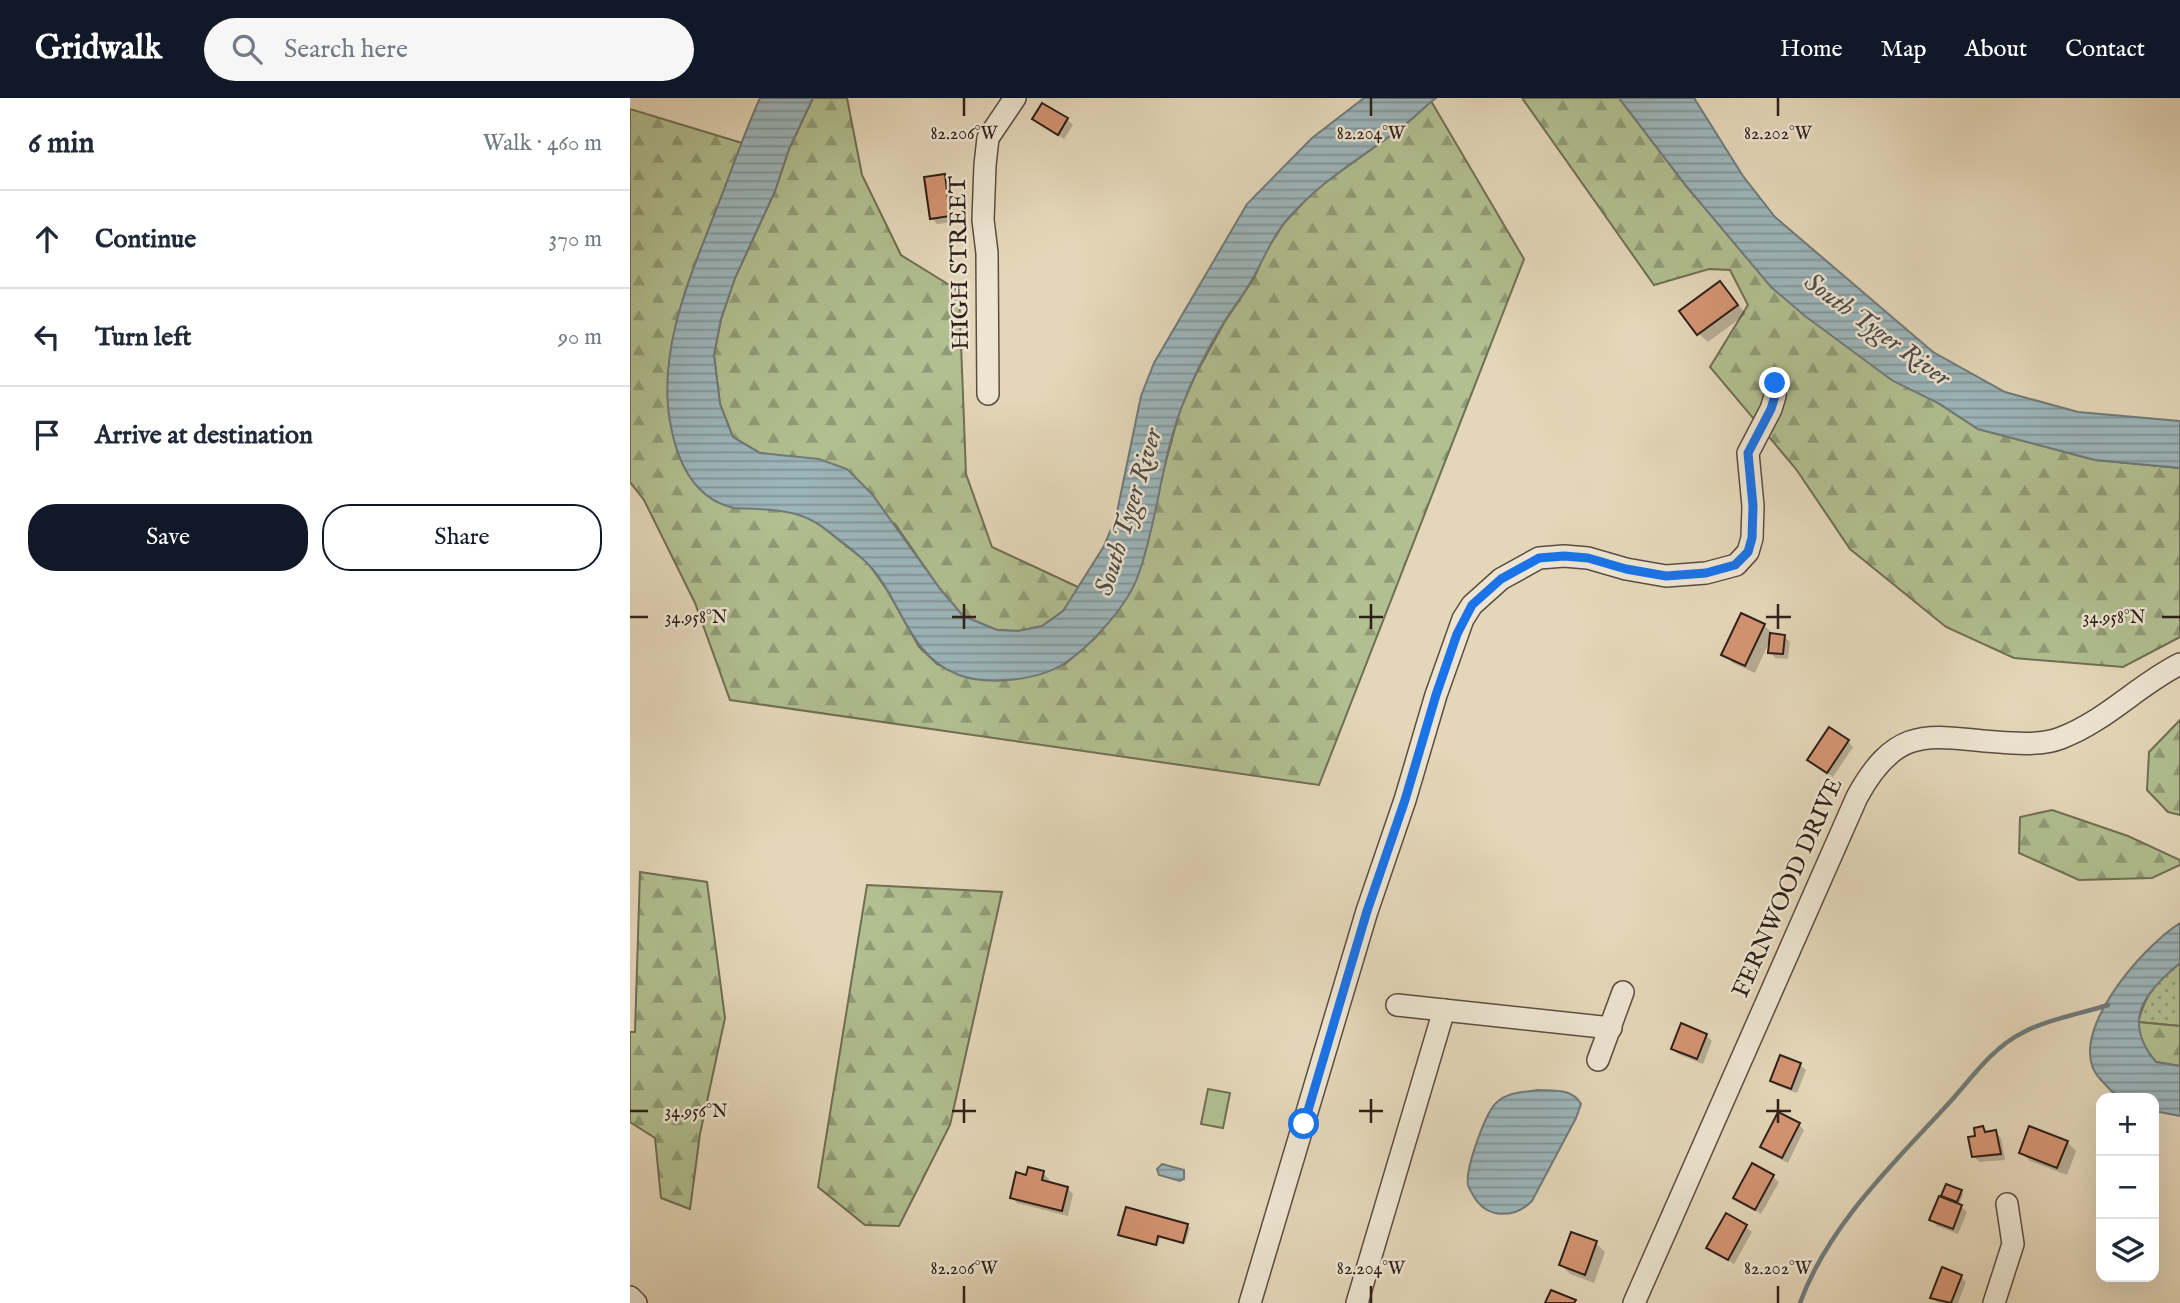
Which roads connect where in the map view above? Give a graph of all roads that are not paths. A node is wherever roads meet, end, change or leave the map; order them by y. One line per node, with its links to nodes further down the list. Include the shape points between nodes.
1 (1015, 98): 3 (street, HIGH STREET, via 988,138 985,165)
2 (1775, 383): 13 (street, via 1771,409 1748,453 1752,538 1748,552 1735,565 1666,576 1588,558 1539,558 1501,579 1463,619 1367,911)
3 (988, 394)
4 (2180, 664): 15 (street, FERNWOOD DRIVE, via 2099,719 2059,739 2031,744 1914,738 1880,763 1857,797)
5 (1623, 992): 8 (street)
6 (1397, 1005): 7 (street)
7 (1444, 1010): 8 (street); 14 (street)
8 (1611, 1028): 9 (street)
9 (1598, 1060)
10 (2007, 1204): 16 (street, via 2012,1244)
11 (630, 1297): 12 (street)
12 (636, 1303)
13 (1250, 1303)
14 (1357, 1303)
15 (1634, 1303)
16 (1994, 1303)

